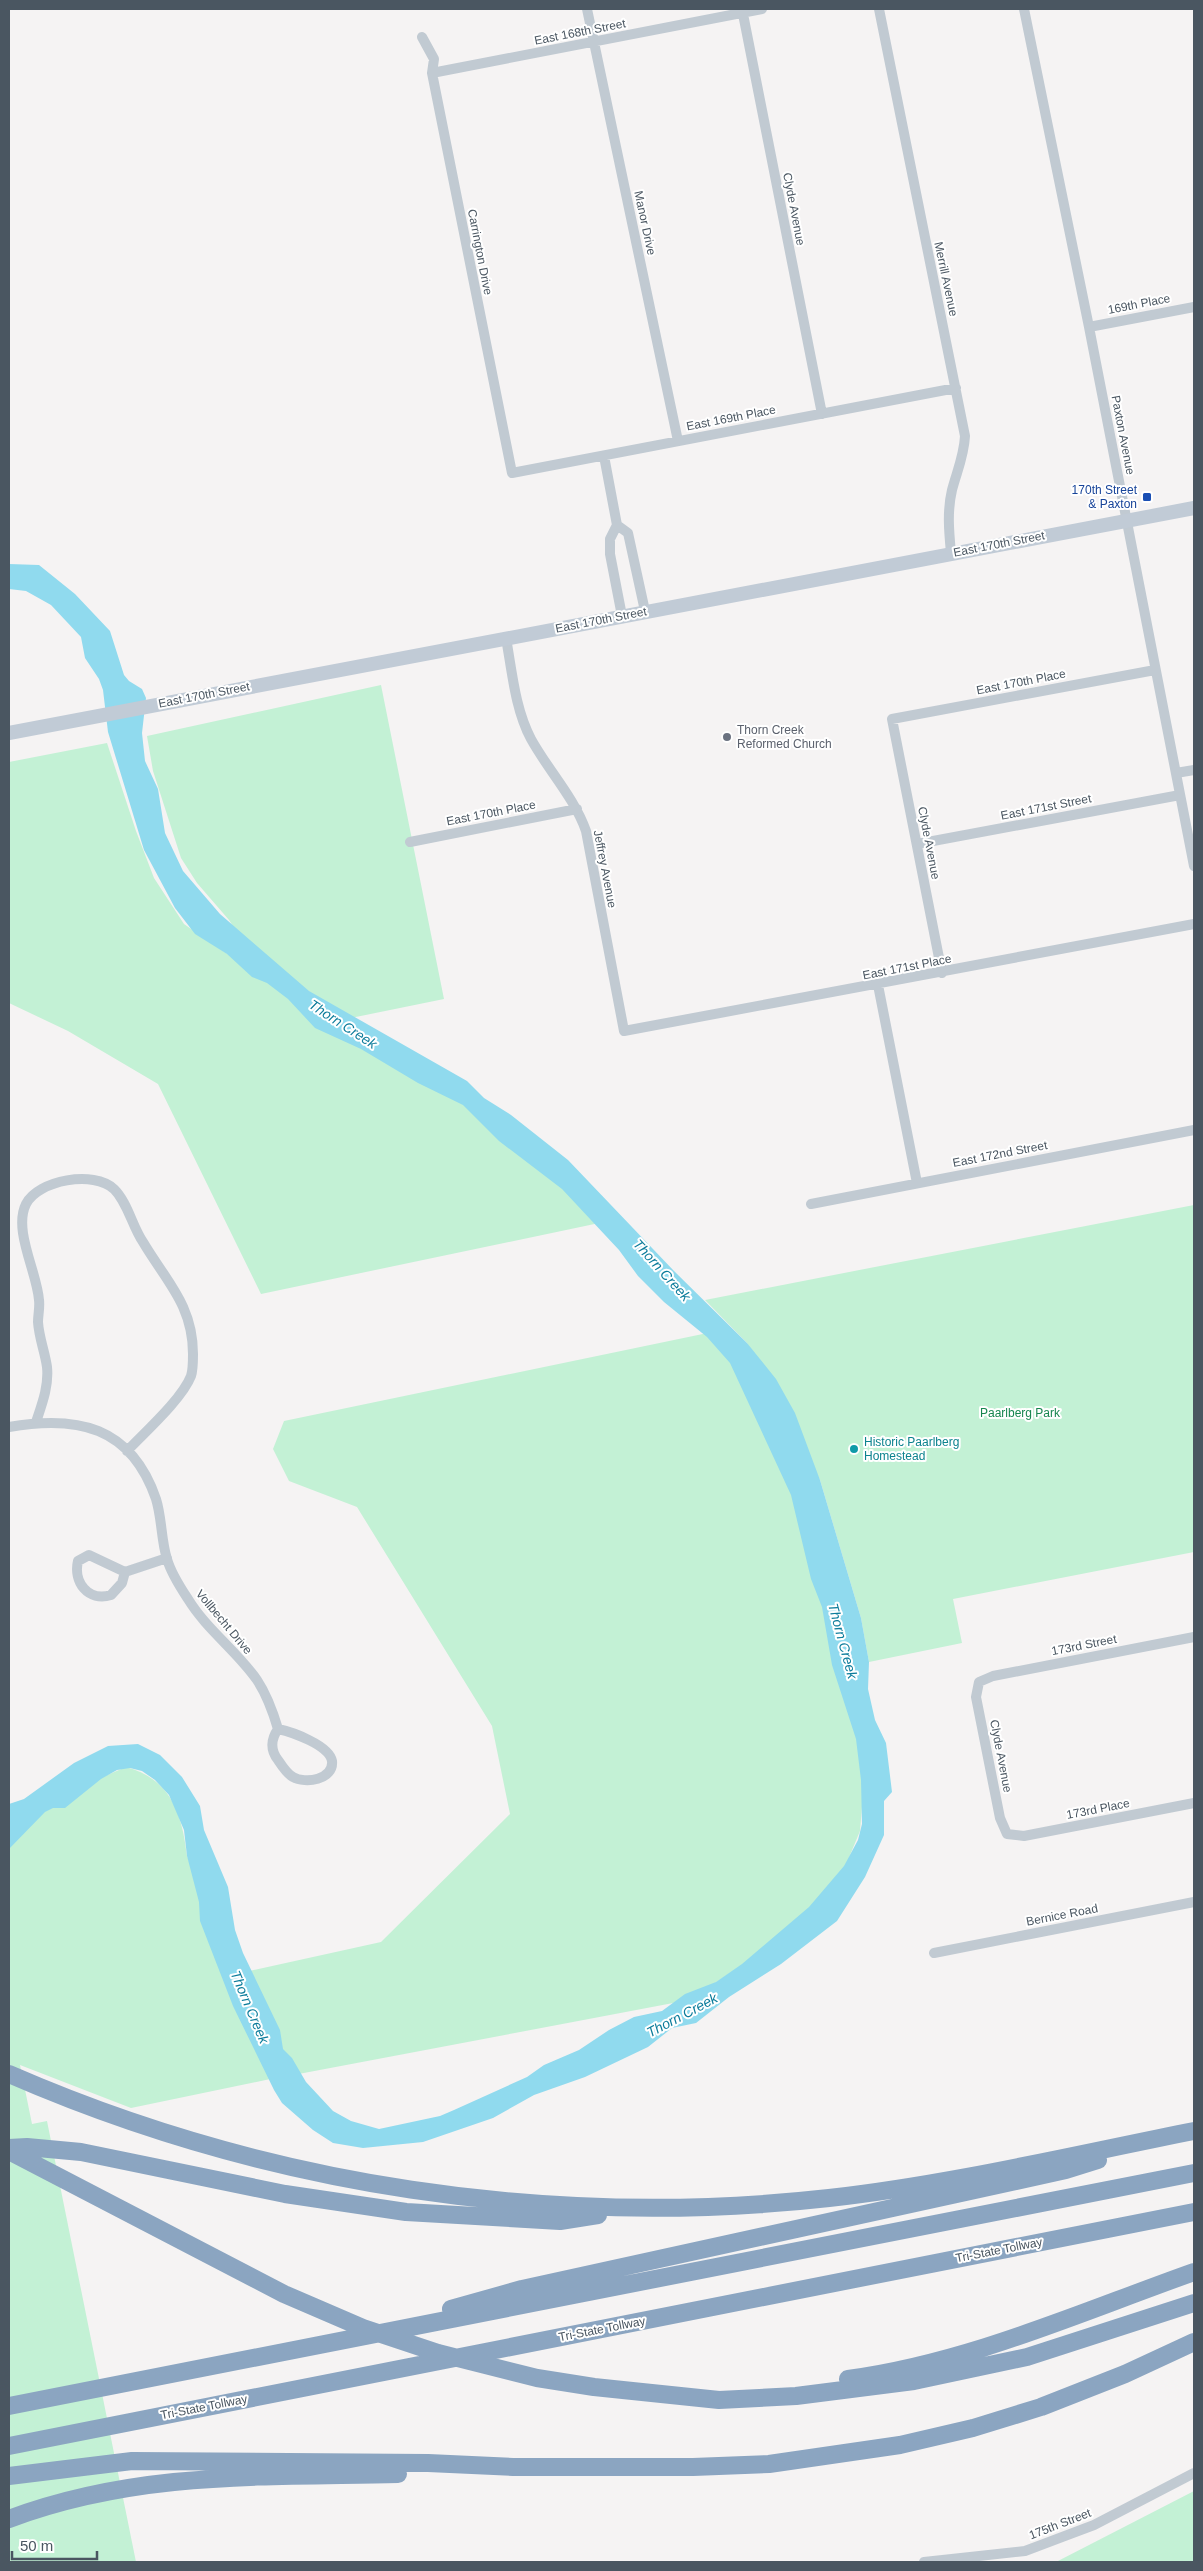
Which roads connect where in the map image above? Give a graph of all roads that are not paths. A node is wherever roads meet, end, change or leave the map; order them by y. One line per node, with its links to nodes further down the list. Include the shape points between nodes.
1 (587, 9): 7 (street, Manor Drive)
2 (762, 9): 5 (street, East 168th Street)
3 (879, 9): 11 (street, Merrill Avenue)
4 (1024, 9): 10 (street, Paxton Avenue)
5 (743, 11): 7 (street, East 168th Street); 12 (street, Clyde Avenue)
6 (422, 37): 8 (street, Carrington Drive, via 434,59)
7 (594, 42): 8 (street, East 168th Street); 13 (street, Manor Drive)
8 (432, 73): 15 (street, Carrington Drive)
9 (1194, 307): 10 (street, 169th Place)
10 (1089, 327): 17 (street, Paxton Avenue)
11 (956, 388): 12 (street, East 169th Place); 19 (street, Merrill Avenue, via 965,436 964,455 948,514)
12 (822, 414): 13 (street, East 169th Place)
13 (678, 442): 14 (street, East 169th Place)
14 (604, 456): 15 (street, East 169th Place); 18 (street)
15 (512, 473)
16 (1194, 508): 17 (street, East 170th Street)
17 (1126, 520): 19 (street, East 170th Street); 23 (street, Paxton Avenue)
18 (617, 525): 20 (street, via 628,533); 21 (street, via 610,539 610,554)
19 (951, 554): 20 (street, East 170th Street)
20 (645, 611): 21 (street, East 170th Street)
21 (622, 616): 22 (street, East 170th Street)
22 (506, 638): 25 (street, East 170th Street); 29 (street, Jeffrey Avenue, via 524,722 540,754)
23 (1155, 670): 24 (street, East 170th Place); 27 (street, Paxton Avenue)
24 (892, 719): 31 (street, Clyde Avenue)
25 (9, 733)
26 (1194, 770): 27 (street)
27 (1176, 773): 28 (street, Paxton Avenue)
28 (1180, 795): 31 (street, East 171st Street); 32 (street, Paxton Avenue)
29 (577, 809): 30 (street, East 170th Place); 36 (street, Jeffrey Avenue, via 586,831)
30 (410, 842)
31 (917, 844): 34 (street, Clyde Avenue)
32 (1194, 866)
33 (1194, 924): 34 (street, East 171st Place)
34 (942, 973): 35 (street, East 171st Place)
35 (878, 985): 36 (street, East 171st Place); 38 (street)
36 (624, 1031)
37 (1194, 1130): 38 (street, East 172nd Street)
38 (917, 1183): 39 (street, East 172nd Street)
39 (811, 1204)
40 (36, 1422): 41 (street, Vollbecht Drive); 42 (street, Vollbecht Drive, via 62,1421 87,1426 110,1437); 42 (street, via 47,1380 38,1322 39,1300 22,1212 42,1188 72,1180 89,1180 113,1188 121,1199 142,1241 179,1296 193,1339 191,1376 180,1394)
41 (9, 1426)
42 (127, 1451): 43 (street, Vollbecht Drive, via 143,1472 155,1498)
43 (166, 1558): 44 (street); 47 (street, Vollbecht Drive, via 189,1602 256,1679)
44 (125, 1572): 44 (street, via 89,1556 78,1561 77,1575 87,1593 103,1598 118,1589)
45 (1194, 1637): 46 (street, 173rd Street, via 993,1676)
46 (979, 1682): 49 (street, Clyde Avenue, via 976,1697 1000,1818)
47 (278, 1729): 47 (street, via 272,1746 275,1757 284,1768 293,1777 304,1780 324,1776 332,1761 328,1753 318,1744)
48 (1194, 1803): 49 (street, 173rd Place, via 1024,1836)
49 (1007, 1834)
50 (1194, 1902): 51 (street, Bernice Road)
51 (934, 1953)
52 (9, 2074): 56 (highway, via 109,2114 299,2169 491,2201)
53 (1194, 2131): 56 (highway, via 855,2194 731,2206); 60 (highway, via 1066,2170 522,2288)
54 (9, 2149): 56 (highway, via 27,2147 81,2152 285,2194 406,2212 560,2221); 62 (highway, via 284,2294 363,2328 429,2350 537,2378)
55 (1194, 2173): 60 (highway)
56 (633, 2209)
57 (1194, 2212): 64 (highway, Tri-State Tollway)
58 (1194, 2272): 62 (highway, via 975,2350 914,2366 788,2387)
59 (1194, 2303): 62 (highway, via 1027,2357 914,2381 796,2396 719,2400)
60 (343, 2341): 63 (highway)
61 (1194, 2342): 65 (highway, via 1041,2407 973,2428 900,2445 769,2464)
62 (653, 2392)
63 (9, 2406)
64 (9, 2446)
65 (513, 2467): 67 (highway, via 428,2462 132,2461); 68 (highway, via 428,2474 182,2479 75,2498)
66 (1194, 2473): 69 (street, 175th Street, via 1094,2525)
67 (9, 2476)
68 (9, 2519)
69 (1025, 2551): 70 (street, 175th Street); 71 (street)
70 (924, 2562)
71 (1027, 2562)

